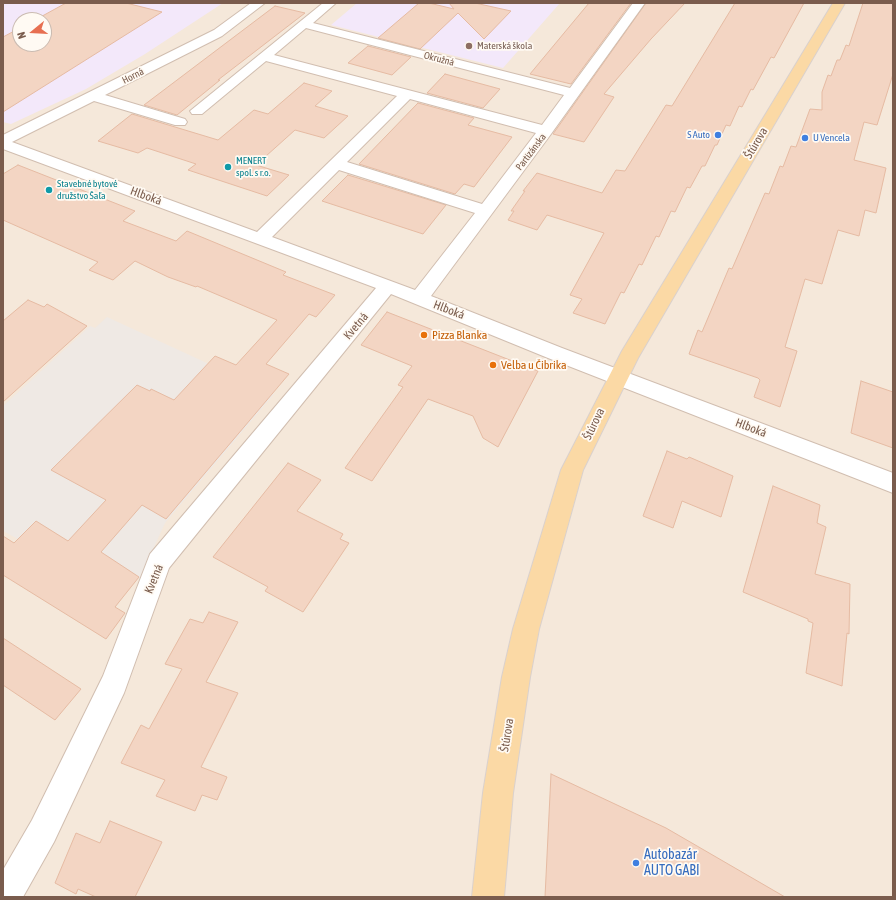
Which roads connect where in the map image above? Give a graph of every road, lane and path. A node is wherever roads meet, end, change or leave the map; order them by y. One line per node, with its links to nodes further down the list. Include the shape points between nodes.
1 (259, 3): 9 (street, Horná, via 218,33)
2 (330, 3): 5 (street)
3 (639, 3): 7 (street, Partizánska)
4 (839, 3): 19 (main road, Štúrova)
5 (304, 24): 6 (street); 7 (street, Okružná)
6 (266, 57): 8 (street); 10 (street)
7 (573, 93): 12 (street, Partizánska)
8 (406, 95): 12 (street); 14 (street)
9 (94, 96): 11 (street); 13 (street, Horná)
10 (197, 111)
11 (180, 122)
12 (546, 131): 15 (street, Partizánska)
13 (3, 142): 16 (street, Hlboká)
14 (335, 164): 15 (street); 16 (street)
15 (484, 212): 18 (street, Partizánska)
16 (260, 239): 17 (street, Hlboká)
17 (388, 286): 18 (street, Hlboká); 21 (street, Kvetná, via 160,562 114,683 44,831)
18 (419, 298): 19 (street, Hlboká, via 556,354)
19 (618, 376): 20 (street, Hlboká); 22 (main road, Štúrova, via 572,470 526,629 498,793)
20 (893, 483)
21 (5, 897)
22 (488, 897)

